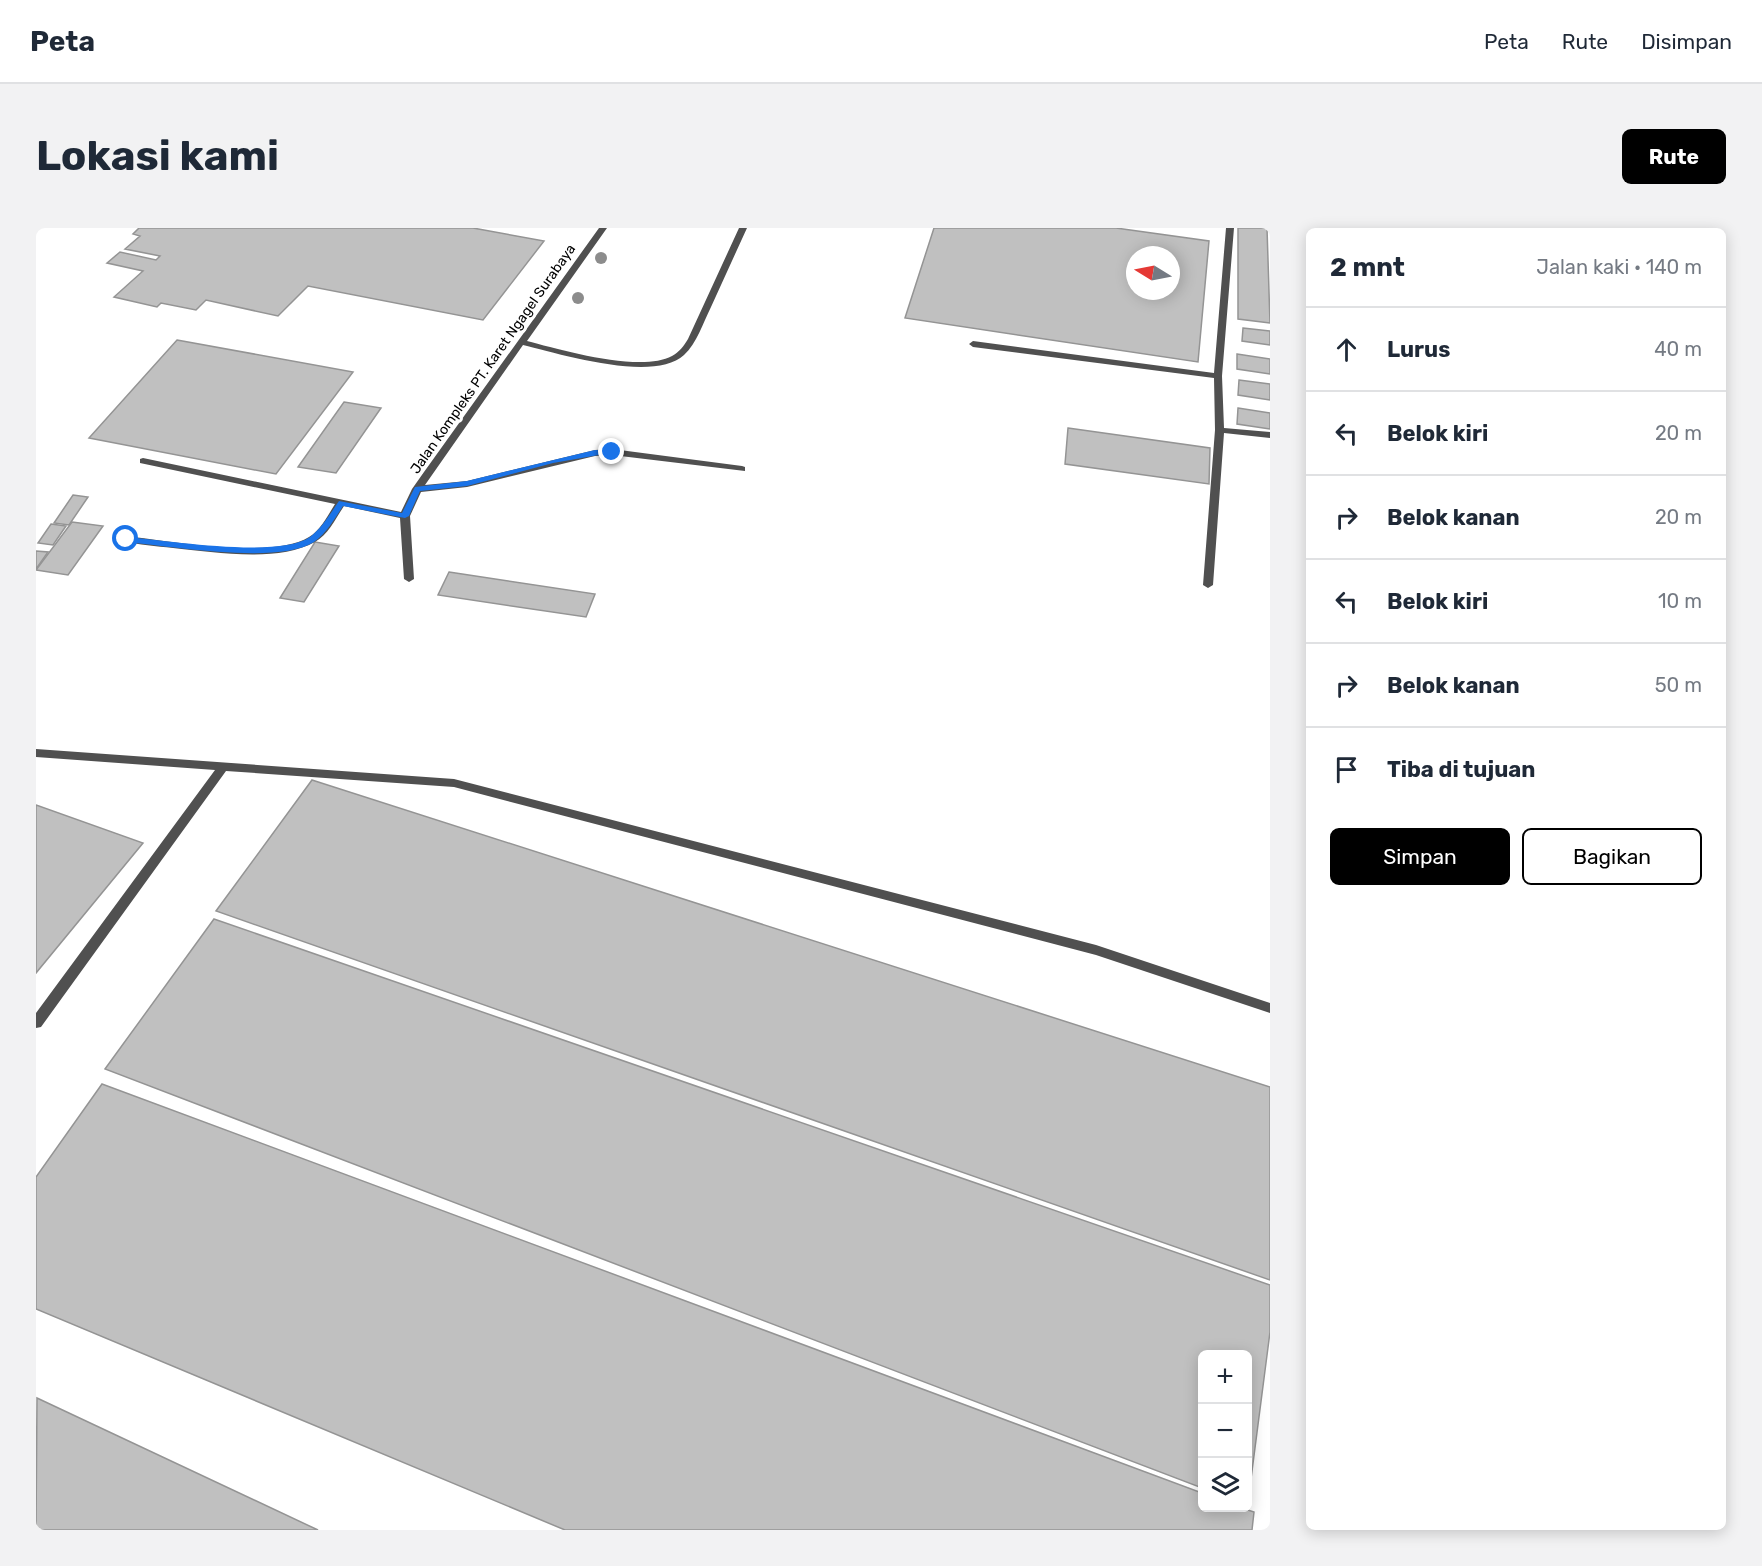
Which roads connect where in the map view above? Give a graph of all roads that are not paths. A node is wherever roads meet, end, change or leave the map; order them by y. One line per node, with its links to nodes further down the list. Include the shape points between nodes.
1 (603, 228): 4 (lane, Jalan Kompleks PT. Karet Ngagel Surabaya)
2 (743, 228): 4 (lane, via 692,339 685,351 673,359 655,364 623,364)
3 (1230, 228): 6 (lane)
4 (521, 342): 11 (lane, Jalan Kompleks PT. Karet Ngagel Surabaya)
5 (973, 344): 6 (lane)
6 (1218, 376): 7 (lane)
7 (1220, 430): 8 (lane); 16 (lane)
8 (1270, 435)
9 (143, 461): 12 (lane)
10 (742, 469): 11 (lane, via 595,453 467,484)
11 (417, 489): 13 (lane, Jalan Kompleks PT. Karet Ngagel Surabaya)
12 (341, 503): 13 (lane); 14 (lane, via 323,530 294,548 249,550)
13 (405, 516): 15 (lane, Jalan Kompleks PT. Karet Ngagel Surabaya)
14 (126, 539)
15 (409, 579)
16 (1208, 585)
17 (36, 753): 18 (lane)
18 (223, 767): 19 (lane, via 454,783 1096,950); 20 (lane)
19 (1270, 1008)
20 (36, 1023)

